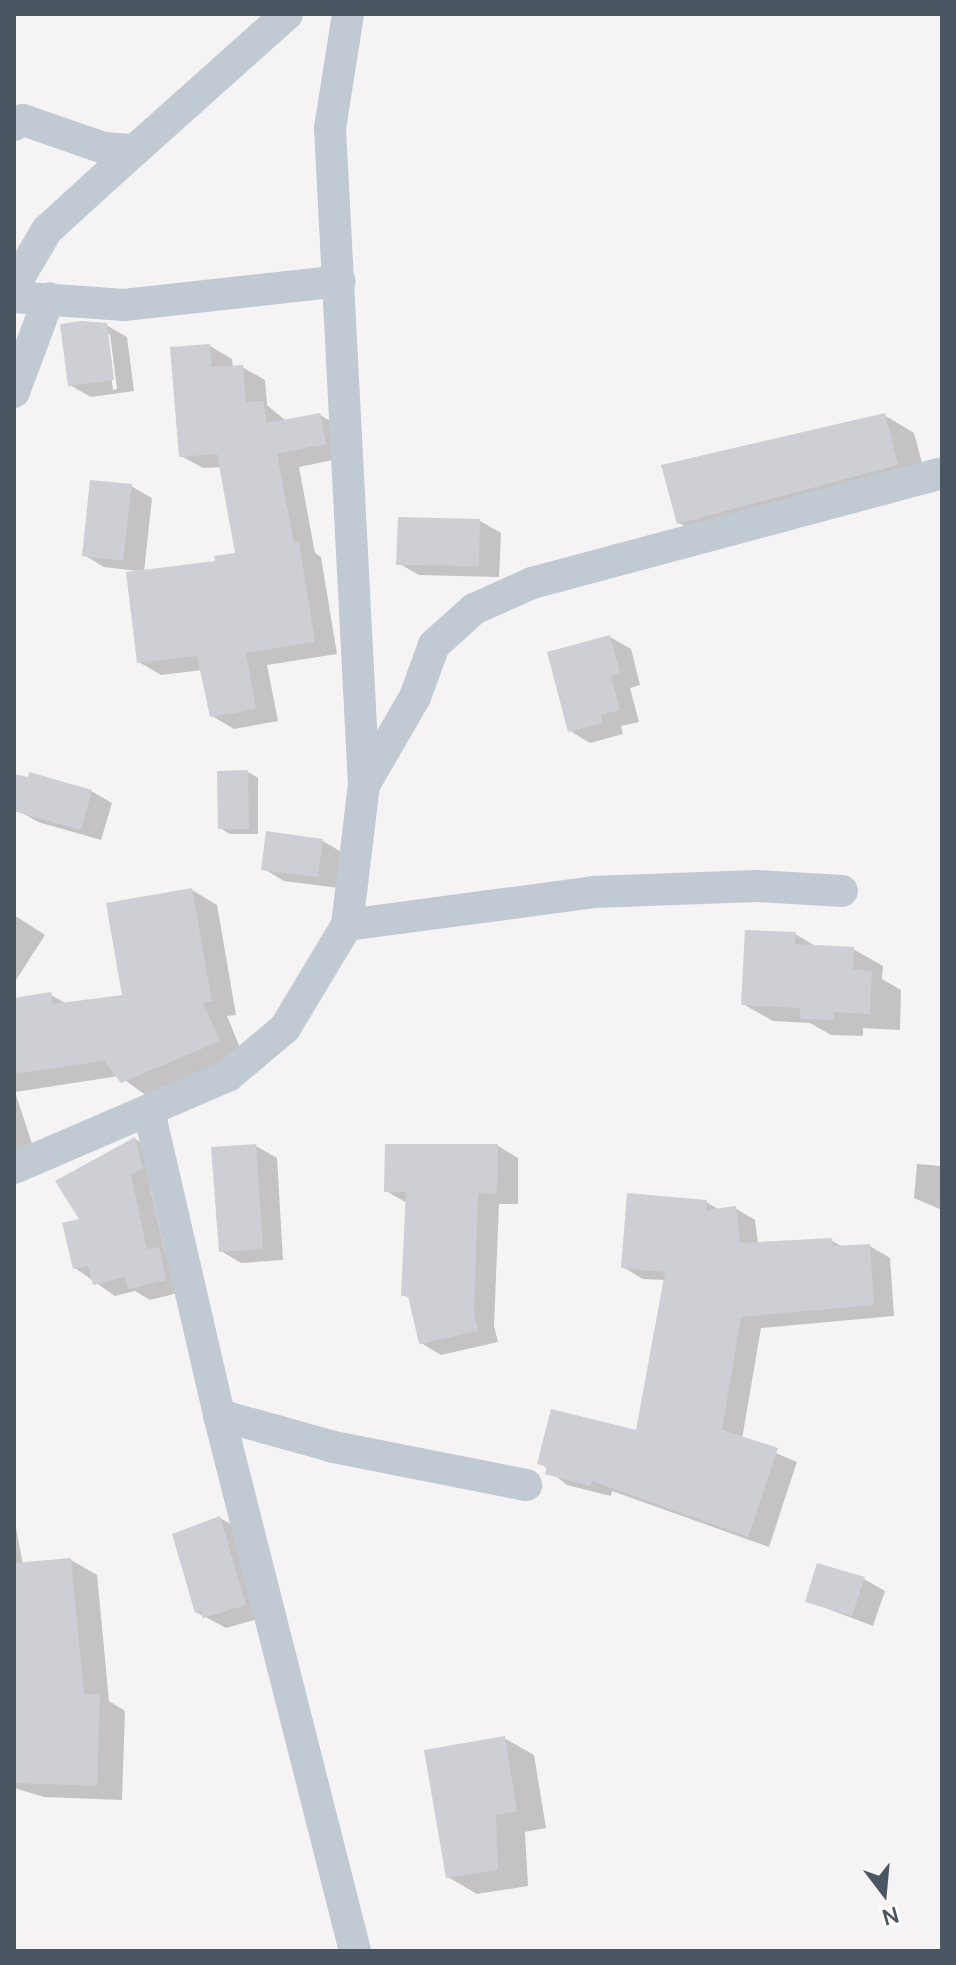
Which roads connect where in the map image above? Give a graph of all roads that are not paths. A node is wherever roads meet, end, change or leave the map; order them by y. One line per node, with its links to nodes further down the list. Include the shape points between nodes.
1 (287, 14): 4 (street)
2 (348, 14): 5 (street, via 330,128)
3 (17, 119): 4 (street, via 104,148)
4 (135, 150): 6 (street, via 47,230)
5 (340, 281): 8 (street, via 124,305); 11 (street)
6 (14, 286)
7 (14, 297): 8 (street)
8 (49, 298): 9 (street)
9 (14, 392)
10 (942, 473): 11 (street, via 532,583 474,609 434,645 415,697)
11 (364, 785): 13 (street)
12 (842, 891): 13 (street, via 756,886 594,892)
13 (347, 925): 14 (street, via 285,1028 228,1076)
14 (149, 1111): 15 (street); 16 (street)
15 (14, 1168)
16 (219, 1415): 17 (street, via 334,1447); 18 (street)
17 (526, 1485)
18 (355, 1951)

